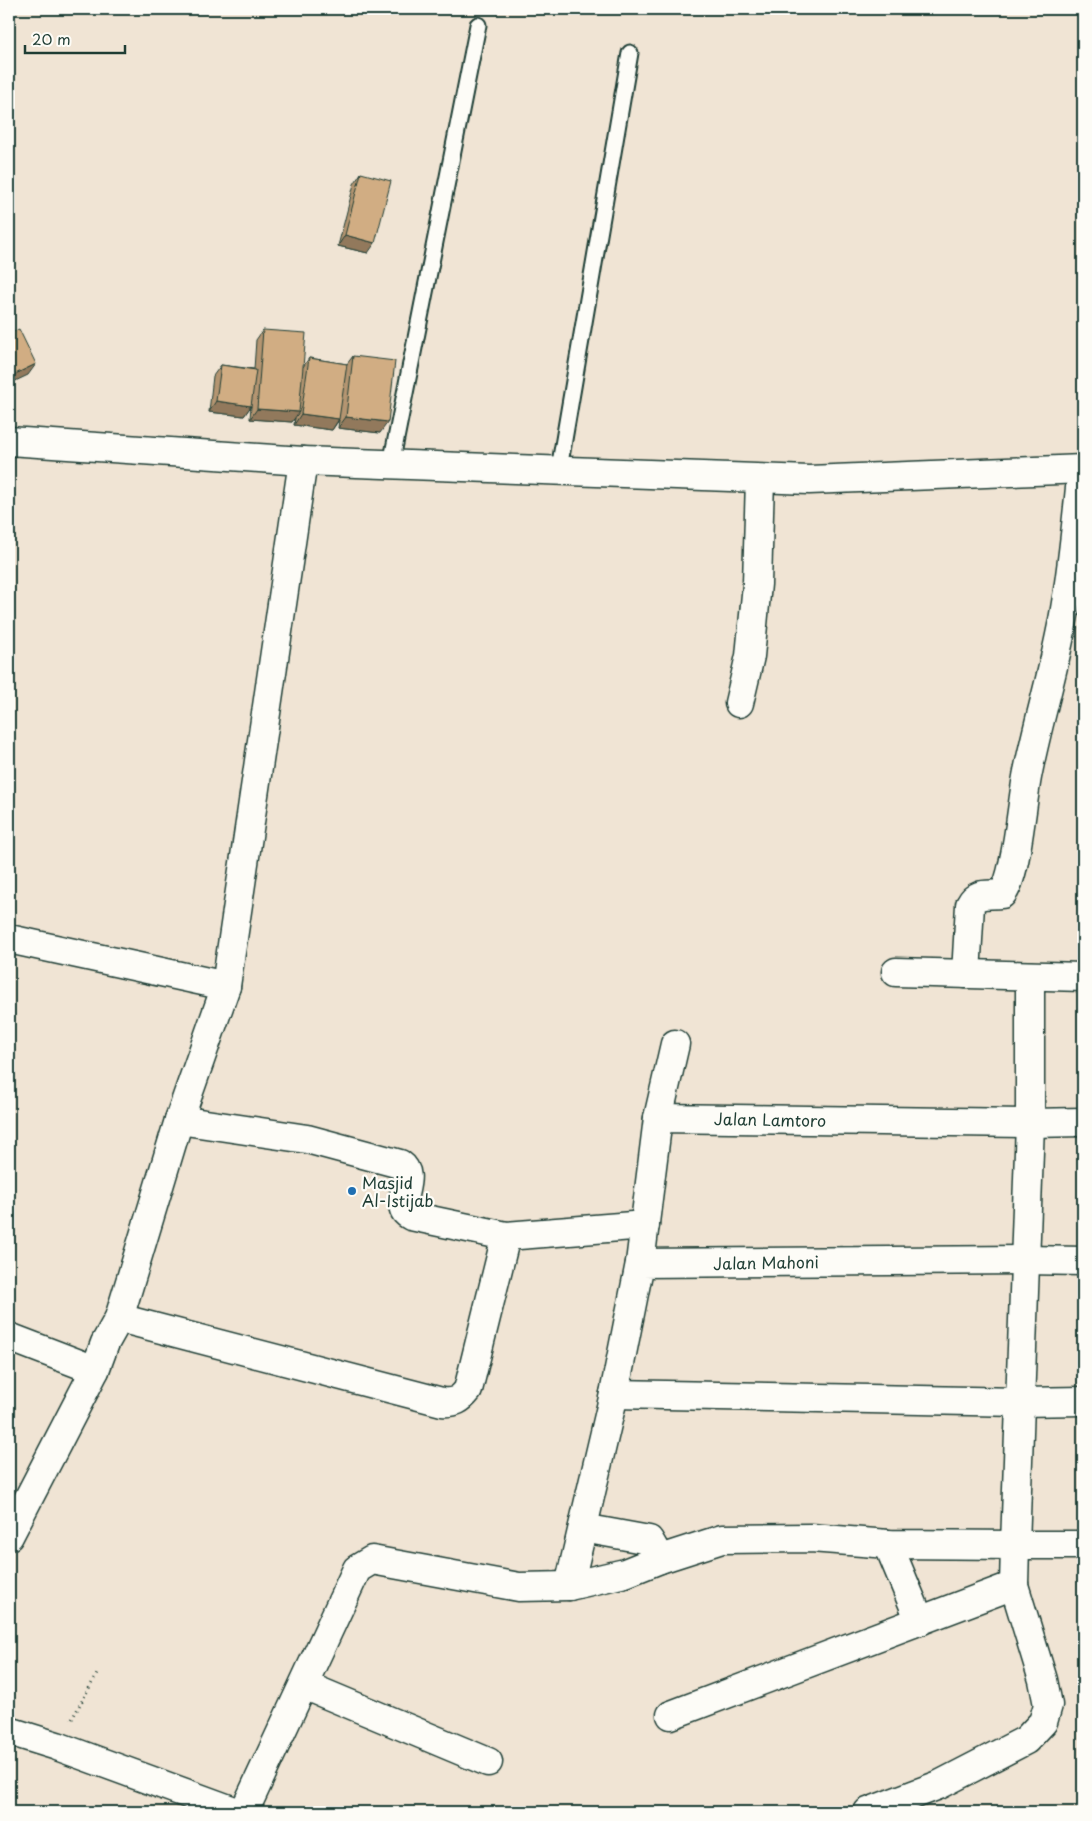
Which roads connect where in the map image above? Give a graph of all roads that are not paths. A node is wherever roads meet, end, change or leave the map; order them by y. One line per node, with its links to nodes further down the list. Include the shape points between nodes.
1 (478, 25): 5 (lane)
2 (630, 53): 7 (lane)
3 (9, 441): 4 (street)
4 (303, 460): 5 (street); 15 (street)
5 (391, 464): 7 (street)
6 (1083, 469): 8 (street, via 809,480); 12 (street, via 1065,609 1027,773 1008,884 1002,894 980,894 970,905)
7 (559, 470): 8 (street)
8 (760, 479): 9 (street, via 753,629)
9 (739, 703)
10 (9, 939): 15 (street)
11 (896, 972): 12 (street)
12 (966, 974): 13 (street)
13 (1030, 976): 14 (street); 20 (street)
14 (1083, 977)
15 (226, 986): 18 (street)
16 (675, 1044): 17 (street)
17 (658, 1118): 20 (street, Jalan Lamtoro); 21 (street)
18 (179, 1120): 22 (street, via 306,1139 400,1164 407,1175 405,1213); 26 (street)
19 (1083, 1122): 20 (street, Jalan Lamtoro)
20 (1030, 1123): 23 (street)
21 (645, 1225): 22 (street); 25 (street)
22 (506, 1236): 26 (street, via 468,1390 453,1403)
23 (1025, 1260): 24 (street, Jalan Mahoni); 25 (street, Jalan Mahoni); 31 (street)
24 (1083, 1261)
25 (640, 1263): 29 (street)
26 (119, 1318): 28 (street)
27 (9, 1337): 28 (street)
28 (95, 1370): 33 (street)
29 (614, 1394): 31 (street); 32 (street)
30 (1083, 1401): 31 (street)
31 (1020, 1402): 35 (street)
32 (583, 1528): 37 (street, via 649,1540); 39 (street)
33 (9, 1536)
34 (888, 1544): 35 (street); 37 (street, via 811,1538 722,1539); 40 (street)
35 (1015, 1545): 36 (street); 38 (street)
36 (1083, 1545)
37 (660, 1559): 39 (street, via 625,1573)
38 (1014, 1585): 40 (street); 47 (street, via 1043,1680 1048,1705 1043,1722 1026,1740 1000,1754 939,1785)
39 (569, 1586): 41 (street, via 519,1587 372,1560 357,1569)
40 (920, 1620): 42 (street)
41 (304, 1685): 44 (street); 46 (street)
42 (671, 1716)
43 (9, 1731): 45 (street)
44 (488, 1762)
45 (237, 1812)
46 (244, 1812)
47 (868, 1812)

